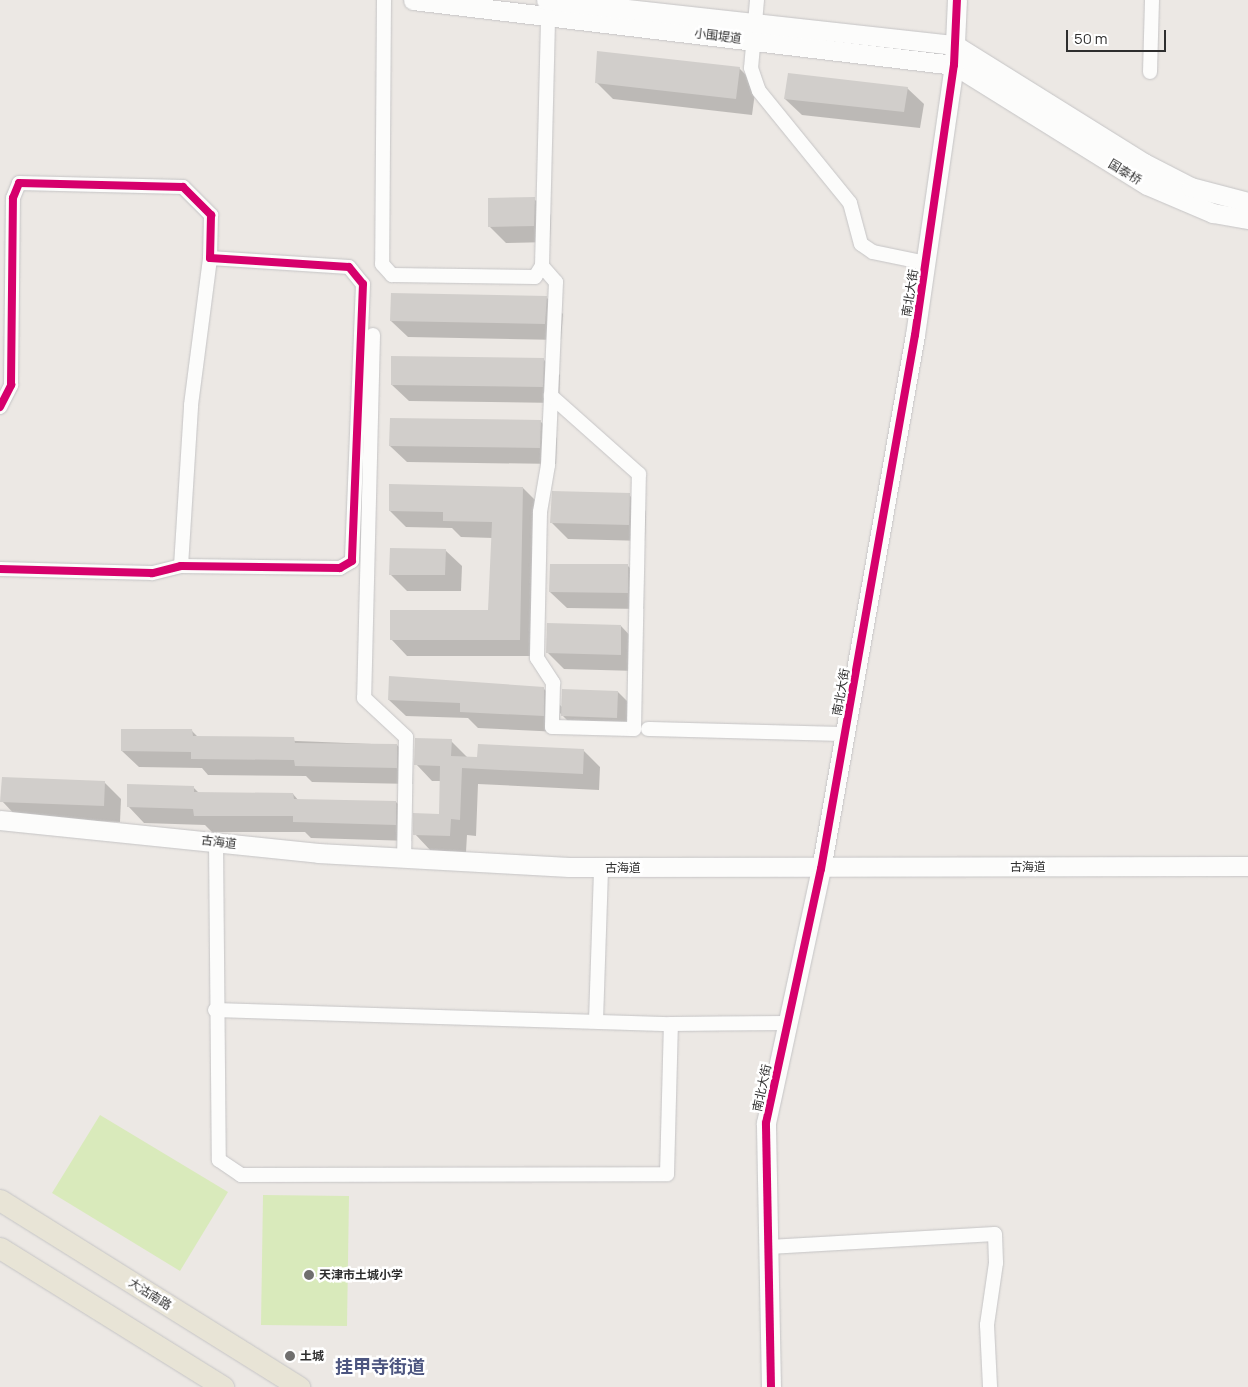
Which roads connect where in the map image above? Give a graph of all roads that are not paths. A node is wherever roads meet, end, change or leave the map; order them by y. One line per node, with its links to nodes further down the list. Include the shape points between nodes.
1 (384, 0): 19 (street, via 382,264 392,275 525,277 535,277)
2 (413, 0): 6 (street, 小围堤道)
3 (757, 0): 8 (street)
4 (957, 0): 9 (street, 南北大街)
5 (1152, 0): 11 (street)
6 (547, 8): 7 (street, 小围堤道); 19 (street)
7 (619, 11): 8 (street, 小围堤道)
8 (754, 32): 9 (street, 小围堤道); 10 (street, 小围堤道); 18 (street, via 751,68 759,91 850,202 861,244 872,252)
9 (955, 45): 10 (street, 南北大街); 12 (street, 小围堤道)
10 (954, 65): 13 (street, 小围堤道); 18 (street, 南北大街)
11 (1150, 72)
12 (1024, 88): 14 (street, 国泰桥, via 1169,177)
13 (1011, 102): 15 (street, 国泰桥, via 1147,186 1213,212)
14 (1248, 202)
15 (1248, 220)
16 (6, 256): 17 (street, via 18,182 183,188 211,215); 20 (street)
17 (210, 258): 24 (street, via 190,405); 24 (street, via 349,267 363,284 352,561 340,568)
18 (926, 263): 27 (street, 南北大街)
19 (542, 266): 22 (street, via 556,282)
20 (6, 319): 23 (street, via 11,385)
21 (373, 335): 30 (street, via 364,698 406,737)
22 (551, 396): 22 (street, via 540,512 537,658 553,683 552,727 634,729 639,474)
23 (0, 407)
24 (181, 566): 25 (street, via 152,573)
25 (0, 569)
26 (648, 729): 27 (street)
27 (845, 734): 33 (street, 南北大街)
28 (0, 820): 29 (street, 古海道)
29 (216, 841): 30 (street, 古海道); 34 (street)
30 (404, 858): 32 (street, 古海道)
31 (1248, 866): 33 (street, 古海道)
32 (601, 867): 33 (street, 古海道); 35 (street)
33 (822, 869): 36 (street, 南北大街)
34 (215, 1010): 35 (street); 37 (street, via 219,1160 240,1175 667,1174)
35 (596, 1022): 37 (street)
36 (788, 1023): 37 (street); 39 (street, 南北大街, via 766,1122)
37 (671, 1024)
38 (0, 1200): 42 (main road, 大沽南路)
39 (769, 1247): 43 (street, 南北大街); 44 (street, via 995,1234 996,1263 987,1325)
40 (0, 1248): 41 (main road)
41 (223, 1387)
42 (299, 1387)
43 (771, 1387)
44 (990, 1387)

